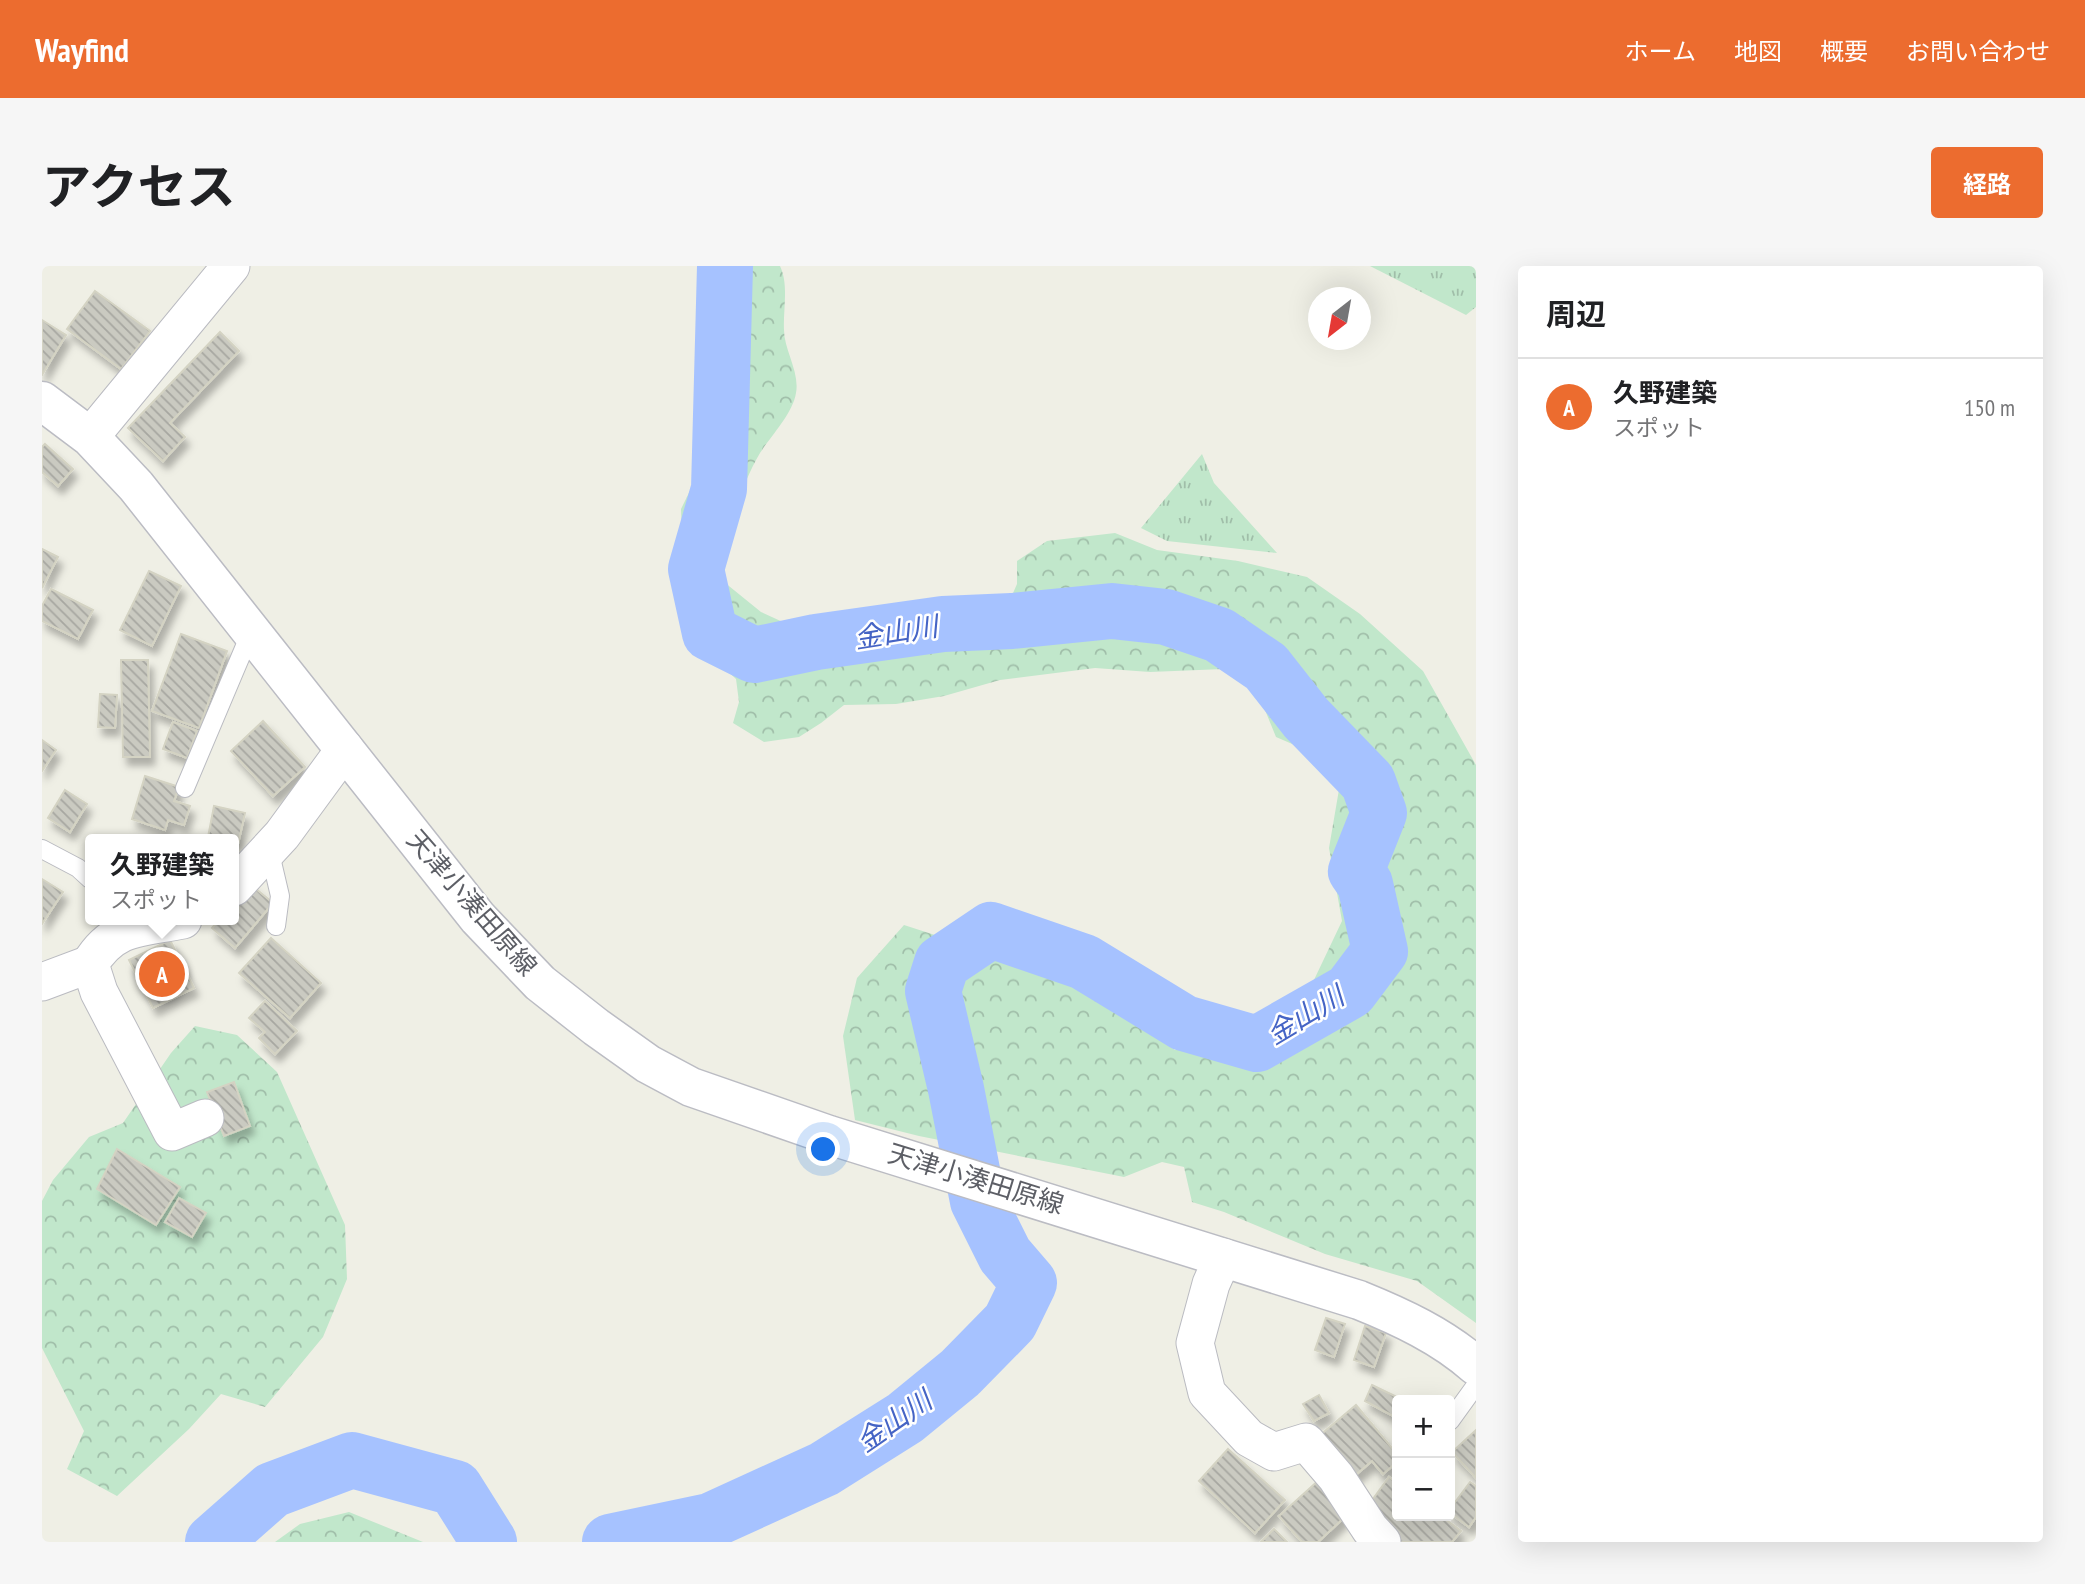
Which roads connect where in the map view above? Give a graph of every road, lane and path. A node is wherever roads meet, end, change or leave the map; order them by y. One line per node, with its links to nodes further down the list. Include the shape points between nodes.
1 (231, 266): 3 (street)
2 (42, 401): 3 (main road, 天津小湊田原線)
3 (90, 437): 4 (main road, 天津小湊田原線, via 174,532)
4 (251, 632): 5 (main road, 天津小湊田原線); 6 (lane)
5 (345, 749): 8 (street); 16 (main road, 天津小湊田原線, via 478,918 540,983 648,1064 691,1087 830,1135)
6 (185, 788)
7 (42, 849): 9 (lane)
8 (269, 849): 10 (street); 12 (lane, via 279,896)
9 (85, 875)
10 (239, 882)
11 (134, 925): 13 (street, via 110,939)
12 (276, 926)
13 (90, 964): 14 (street); 15 (street, via 99,992)
14 (42, 982)
15 (178, 1129)
16 (1223, 1257): 17 (main road, 天津小湊田原線, via 1389,1311); 20 (street, via 1195,1343 1207,1393 1250,1438 1274,1452 1306,1442)
17 (1476, 1366)
18 (1476, 1385): 19 (lane)
19 (1455, 1414)
20 (1381, 1542)

